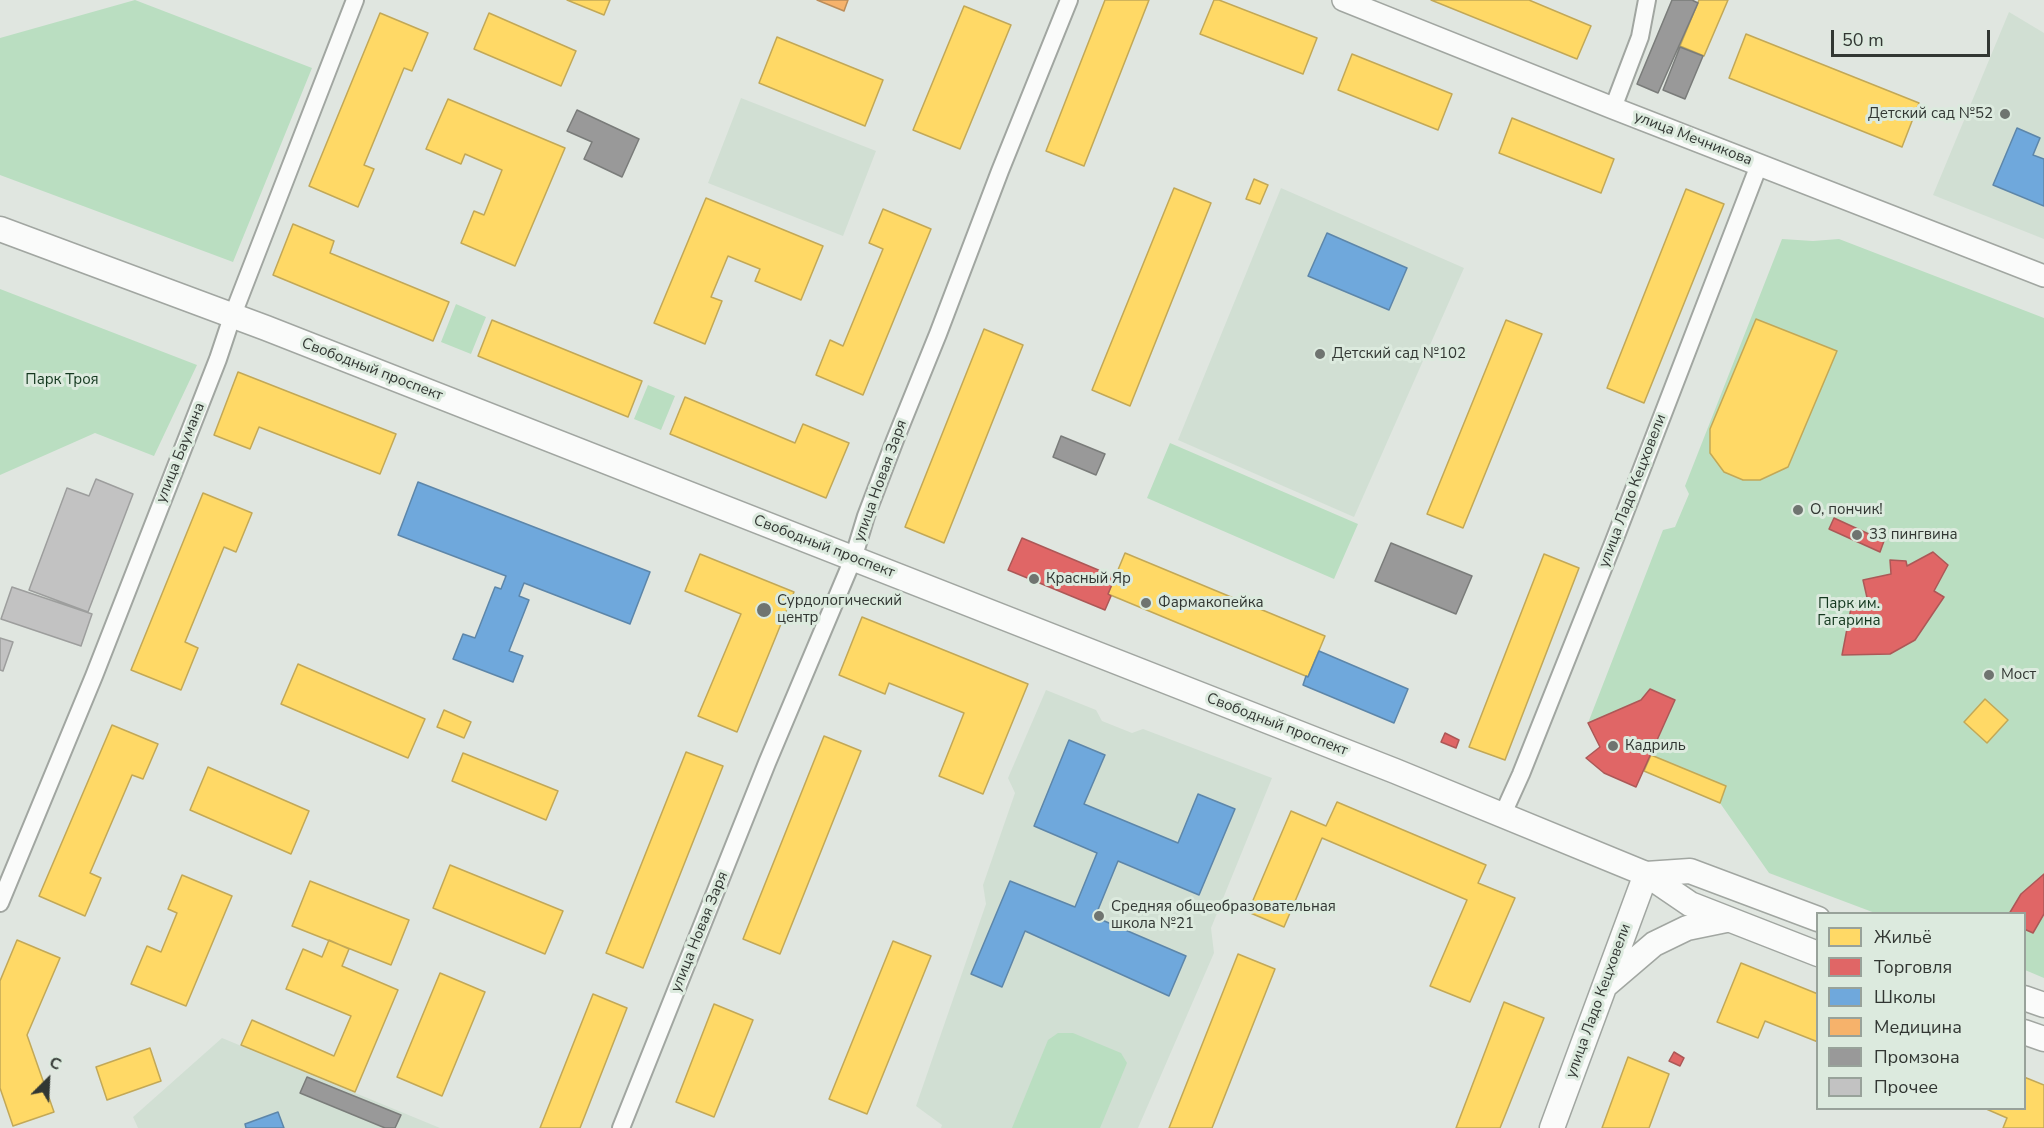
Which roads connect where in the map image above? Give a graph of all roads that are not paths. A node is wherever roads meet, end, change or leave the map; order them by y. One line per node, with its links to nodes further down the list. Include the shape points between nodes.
1 (355, 0): 9 (street, улица Баумана)
2 (1069, 0): 10 (street, улица Новая Заря, via 891,451)
3 (1343, 0): 5 (street, улица Мечникова)
4 (1647, 0): 5 (street, via 1640,37)
5 (1613, 108): 6 (street, улица Мечникова)
6 (1759, 165): 8 (street, улица Мечникова); 11 (street, улица Ладо Кецховели, via 1610,552)
7 (0, 229): 9 (main road, Свободный проспект)
8 (2044, 276)
9 (232, 317): 10 (main road, Свободный проспект); 13 (street, улица Баумана, via 219,359)
10 (853, 559): 11 (main road, Свободный проспект); 22 (street, улица Новая Заря)
11 (1502, 816): 12 (main road, Свободный проспект)
12 (1646, 874): 14 (main road, Свободный проспект, via 1690,871); 15 (main road, Свободный проспект, via 1690,904); 17 (main road, улица Ладо Кецховели)
13 (0, 903)
14 (1816, 918)
15 (1726, 920): 16 (main road, Свободный проспект); 17 (main road, via 1687,928 1654,944)
16 (1816, 953)
17 (1604, 987): 23 (main road, улица Ладо Кецховели)
18 (2026, 998): 19 (main road)
19 (2044, 1005)
20 (2026, 1032): 21 (main road)
21 (2044, 1039)
22 (621, 1128)
23 (1552, 1128)

